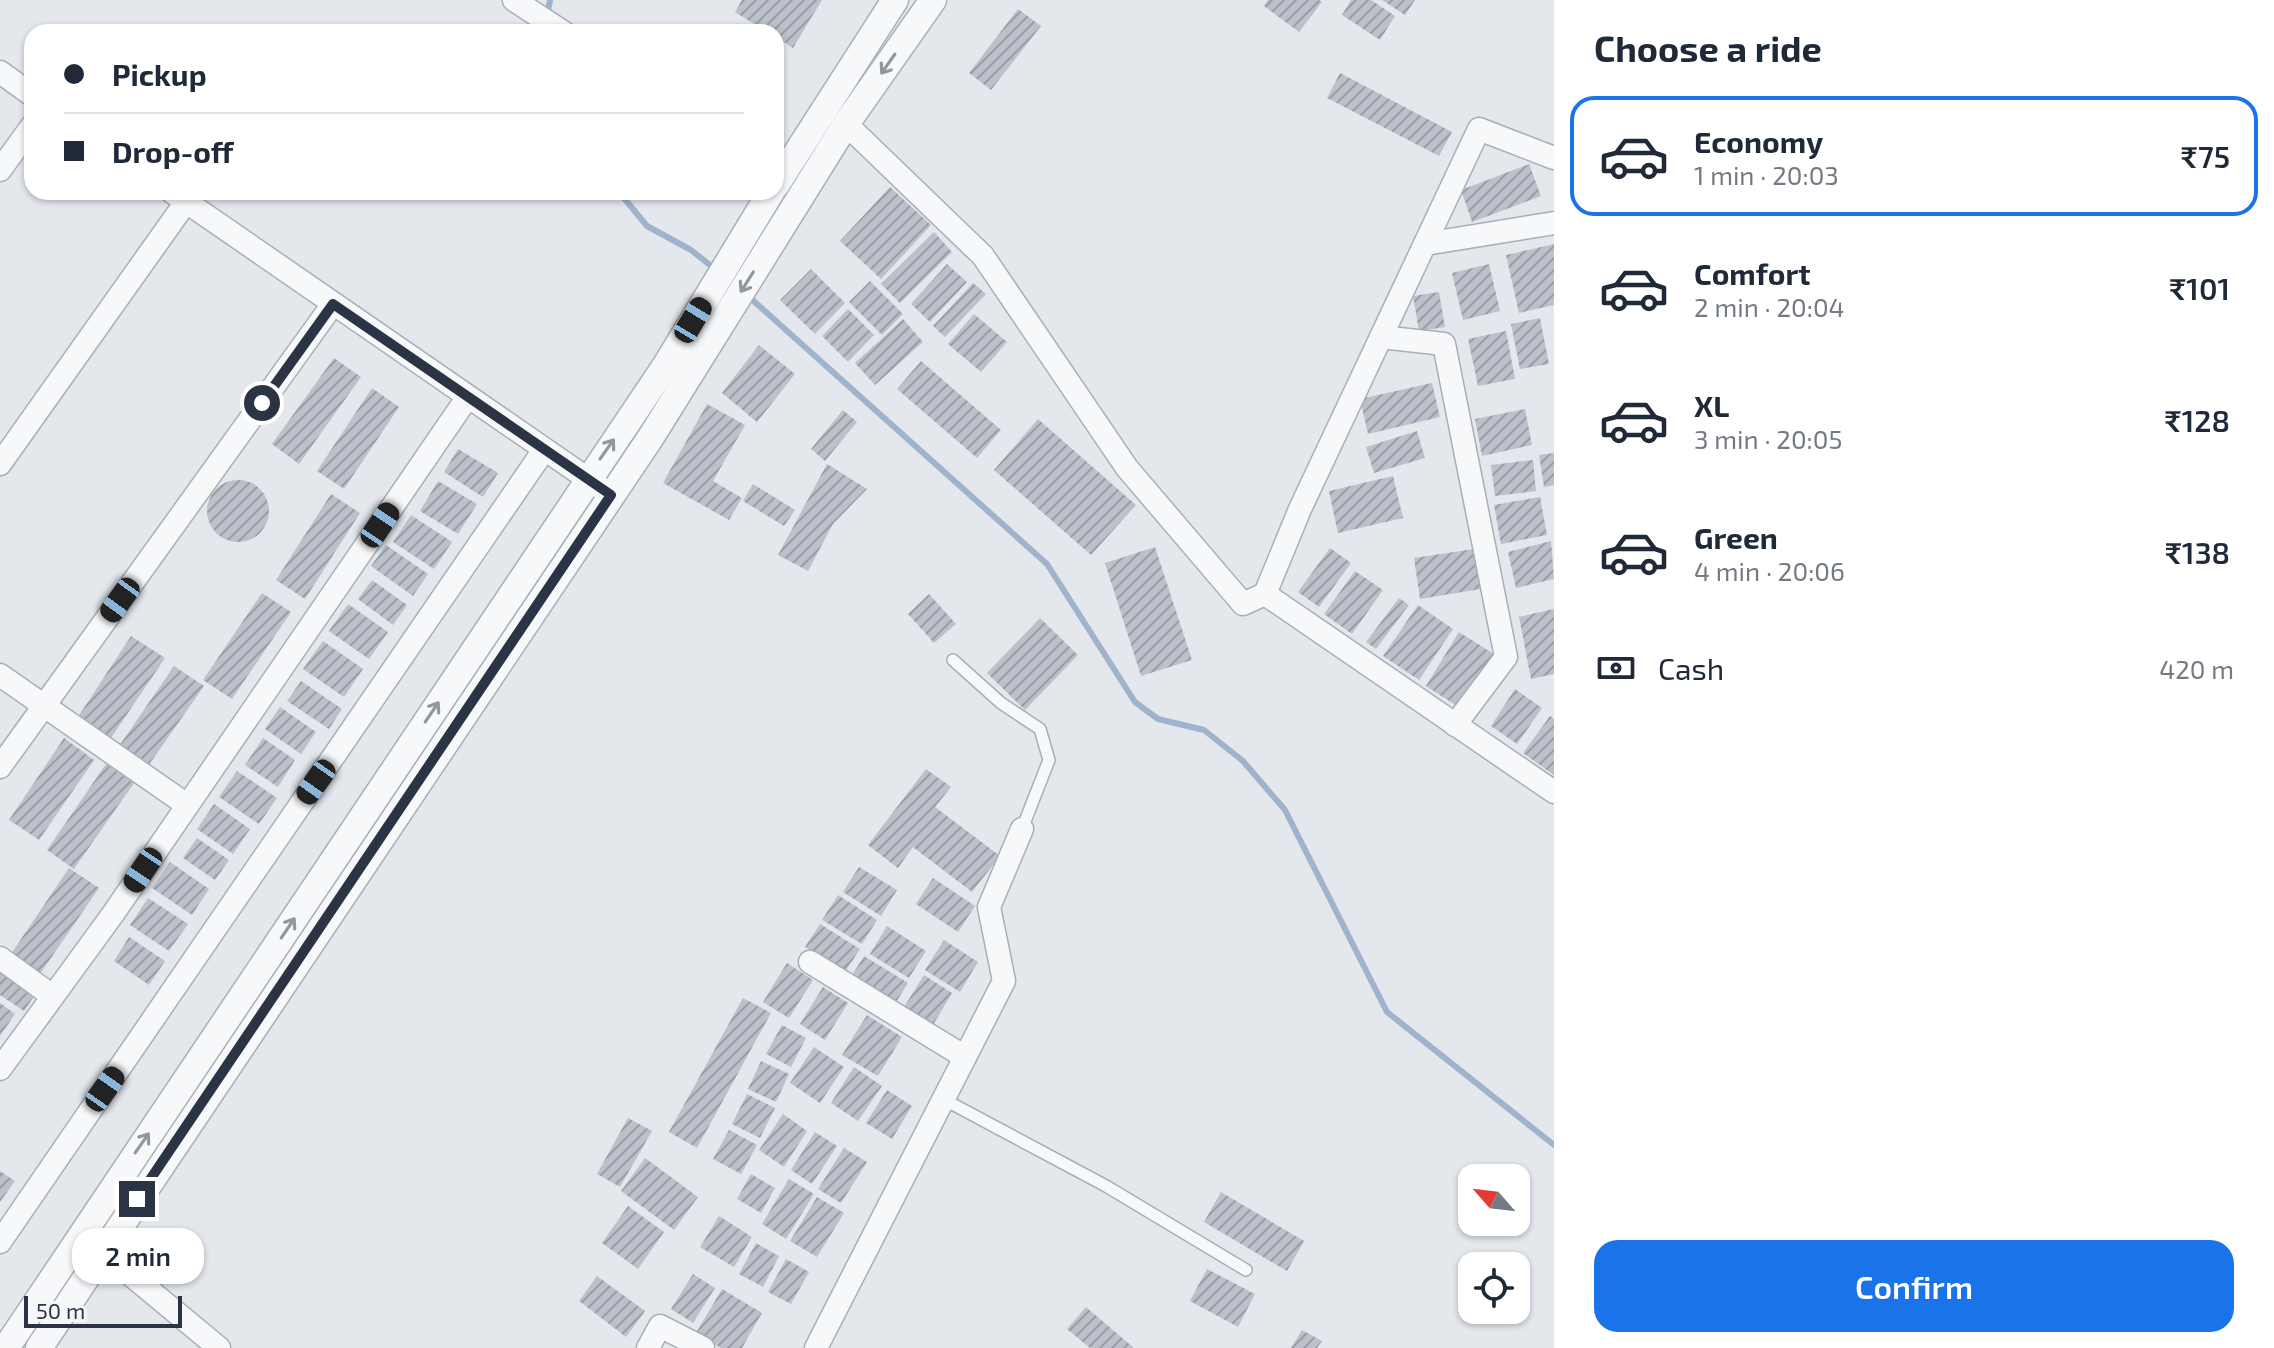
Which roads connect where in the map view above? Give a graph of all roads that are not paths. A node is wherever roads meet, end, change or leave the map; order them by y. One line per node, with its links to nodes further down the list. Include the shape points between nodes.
1 (514, 0): 4 (street)
2 (895, 0): 10 (street)
3 (933, 0): 7 (street, one-way to 7)
4 (551, 24)
5 (0, 72): 6 (street)
6 (24, 89)
7 (846, 124): 23 (street, one-way to 23); 24 (street, via 983,256 1127,468 1243,604)
8 (24, 137): 11 (street)
9 (1554, 158): 16 (street, via 1479,129)
10 (784, 169)
11 (0, 170)
12 (177, 200): 21 (street)
13 (183, 200): 17 (street)
14 (765, 200): 22 (street, one-way to 14, via 666,365)
15 (1554, 223): 16 (street)
16 (1425, 244): 18 (street)
17 (333, 304): 19 (street); 27 (street)
18 (1381, 337): 24 (street); 28 (street, via 1444,344 1503,641 1506,657)
19 (467, 398): 20 (street); 31 (street)
20 (544, 450): 22 (street); 39 (street)
21 (0, 464)
22 (587, 478): 23 (street); 42 (street, one-way to 22)
23 (611, 495): 40 (street)
24 (1265, 594): 28 (street)
25 (953, 660): 32 (lane, via 1040,729 1049,760)
26 (0, 675): 27 (street)
27 (43, 706): 29 (street); 31 (street)
28 (1455, 725): 30 (street)
29 (0, 767)
30 (1554, 792)
31 (187, 805): 35 (street)
32 (1022, 829): 36 (street, via 989,907 1004,981)
33 (0, 958): 35 (street)
34 (810, 962): 36 (street)
35 (51, 995): 37 (street)
36 (965, 1057): 38 (street)
37 (0, 1069)
38 (943, 1099): 41 (lane, via 1093,1178); 47 (street)
39 (0, 1242)
40 (102, 1251): 43 (street); 44 (street)
41 (1246, 1270)
42 (6, 1348)
43 (39, 1348)
44 (219, 1348)
45 (648, 1348): 46 (street, via 660,1326)
46 (703, 1348)
47 (816, 1348)

